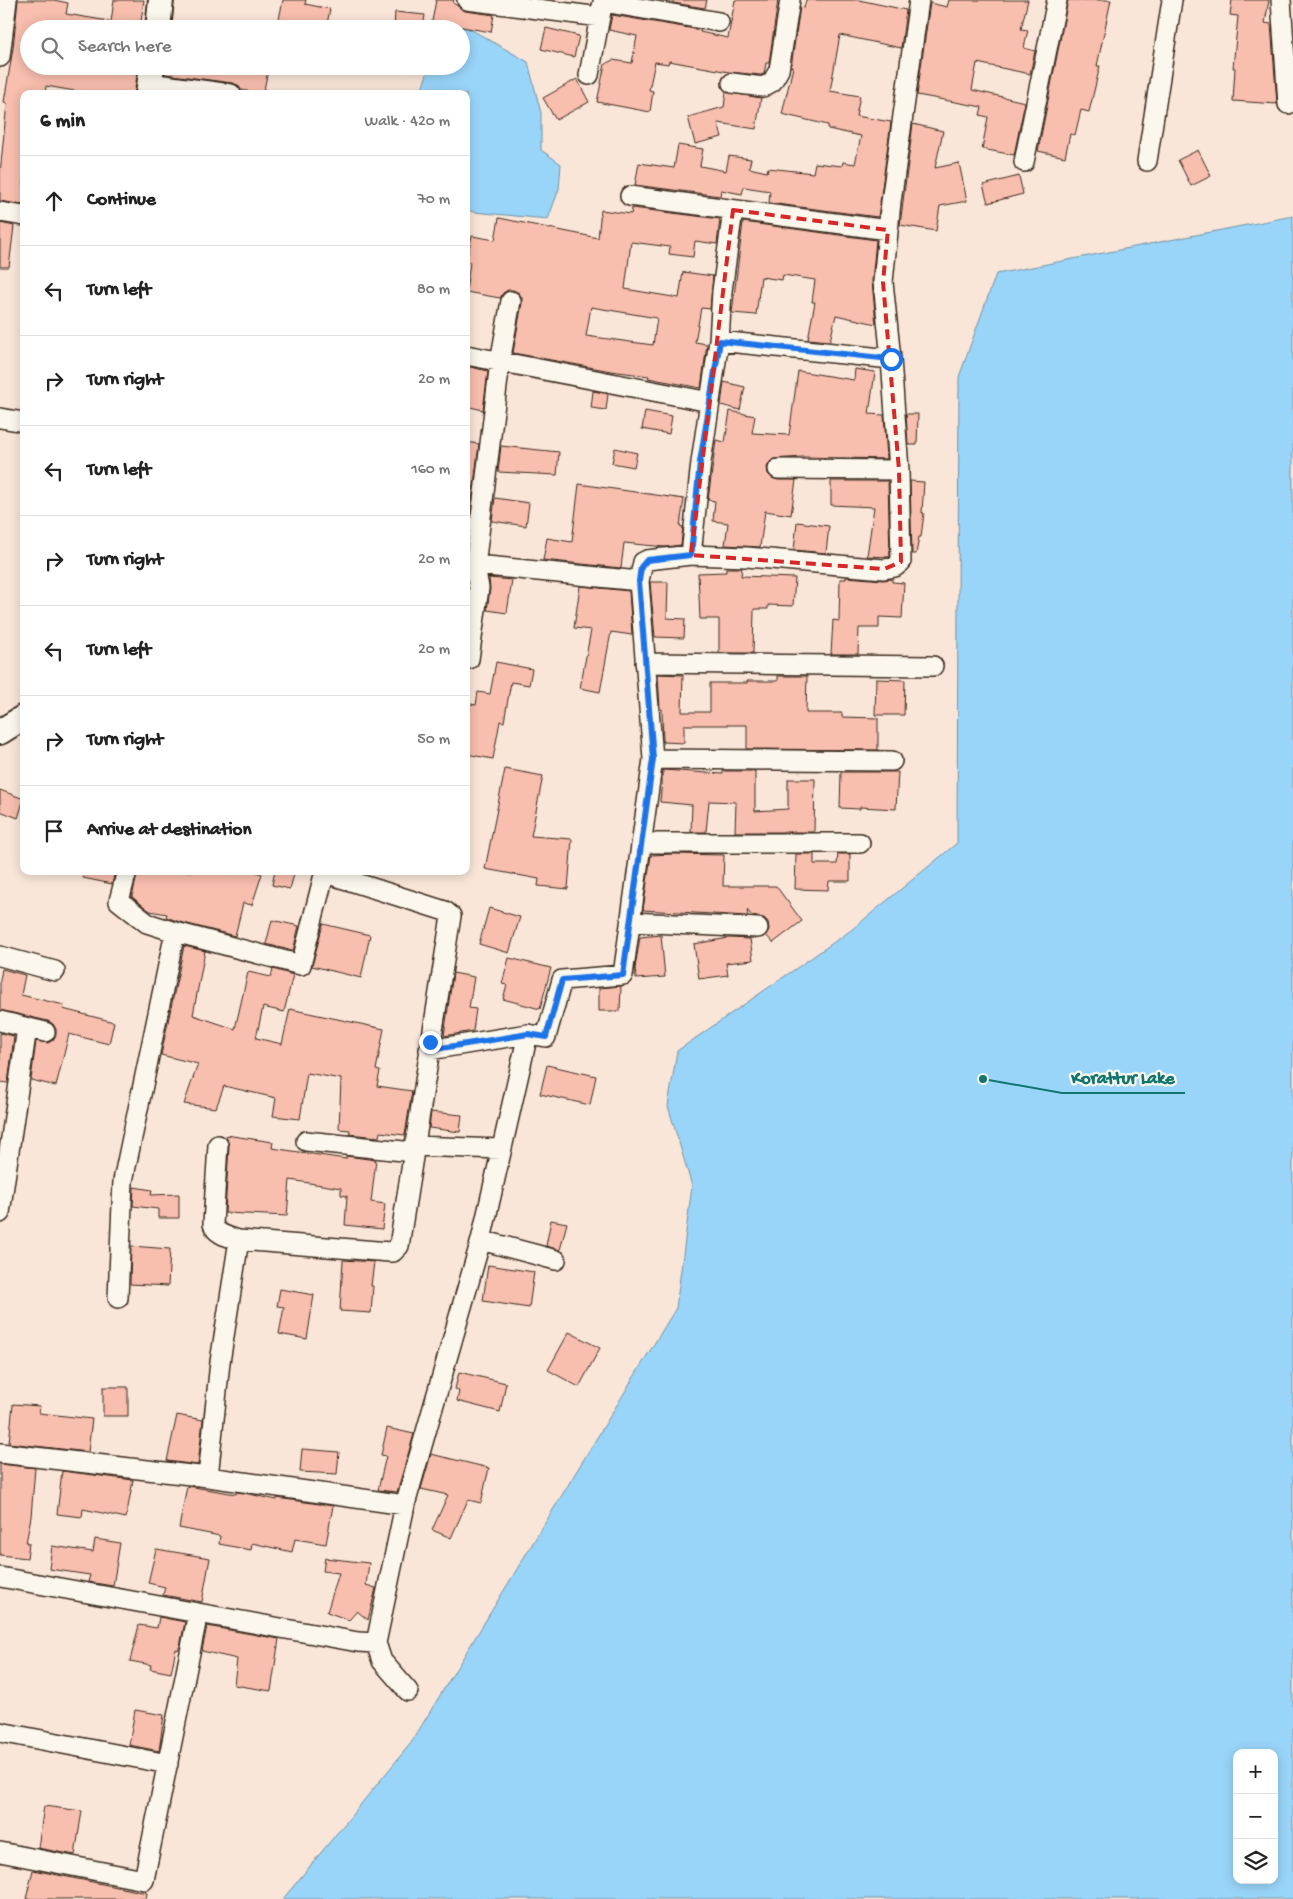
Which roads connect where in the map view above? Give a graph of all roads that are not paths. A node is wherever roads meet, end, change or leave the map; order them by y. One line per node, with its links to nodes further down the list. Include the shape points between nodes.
1 (7, 0): 12 (street)
2 (161, 0): 10 (street)
3 (466, 0): 9 (street)
4 (790, 0): 15 (street, via 778,70 772,82 763,87)
5 (919, 0): 24 (street)
6 (1057, 0): 19 (street)
7 (1172, 0): 18 (street)
8 (1281, 0): 17 (street)
9 (602, 6): 11 (street); 13 (street)
10 (162, 20)
11 (719, 22)
12 (0, 57)
13 (589, 74)
14 (150, 81): 16 (street)
15 (732, 82)
16 (206, 90)
17 (1288, 104)
18 (1147, 161)
19 (1024, 162)
20 (630, 196): 21 (street)
21 (733, 210): 24 (street); 26 (street, via 722,291)
22 (0, 212): 23 (street)
23 (20, 215)
24 (888, 230): 28 (street, via 883,282)
25 (510, 301): 29 (street)
26 (720, 341): 28 (street); 30 (street)
27 (470, 356): 29 (street)
28 (891, 359): 34 (street)
29 (500, 362): 30 (street); 36 (street)
30 (710, 402): 35 (street, via 700,462)
31 (0, 418): 32 (street)
32 (20, 421)
33 (778, 469): 34 (street)
34 (899, 470): 35 (street, via 901,562 895,567 884,569)
35 (691, 555): 37 (street, via 647,560 641,567)
36 (471, 565): 37 (street); 38 (street, via 479,588)
37 (639, 581): 39 (street)
38 (470, 652)
39 (645, 663): 40 (street); 43 (street)
40 (933, 666)
41 (20, 720): 42 (street)
42 (0, 732)
43 (653, 759): 44 (street); 45 (street)
44 (892, 761)
45 (642, 843): 46 (street); 50 (street)
46 (860, 843)
47 (126, 875): 52 (street, via 119,901 147,923)
48 (324, 875): 52 (street, via 301,965)
49 (334, 875): 57 (street, via 449,913)
50 (631, 922): 51 (street); 56 (street, via 623,975 562,980 546,1037)
51 (758, 928)
52 (176, 932): 66 (street, via 123,1181)
53 (0, 956): 54 (street)
54 (55, 971)
55 (0, 1021): 62 (street, via 36,1030)
56 (528, 1034): 57 (street); 61 (street)
57 (429, 1050): 60 (street)
58 (306, 1141): 60 (street)
59 (218, 1145): 63 (street, via 213,1224 218,1232)
60 (413, 1149): 61 (street); 63 (street, via 399,1246 393,1252)
61 (502, 1149): 64 (street)
62 (0, 1213)
63 (239, 1240): 68 (street, via 220,1362)
64 (481, 1240): 65 (street); 69 (street)
65 (556, 1260)
66 (118, 1298)
67 (0, 1453): 68 (street)
68 (208, 1477): 69 (street)
69 (405, 1505): 72 (street)
70 (0, 1577): 71 (street)
71 (198, 1613): 72 (street); 75 (street)
72 (376, 1643): 73 (street, via 382,1661)
73 (408, 1691)
74 (0, 1732): 75 (street)
75 (168, 1764): 76 (street, via 144,1880)
76 (0, 1852)

